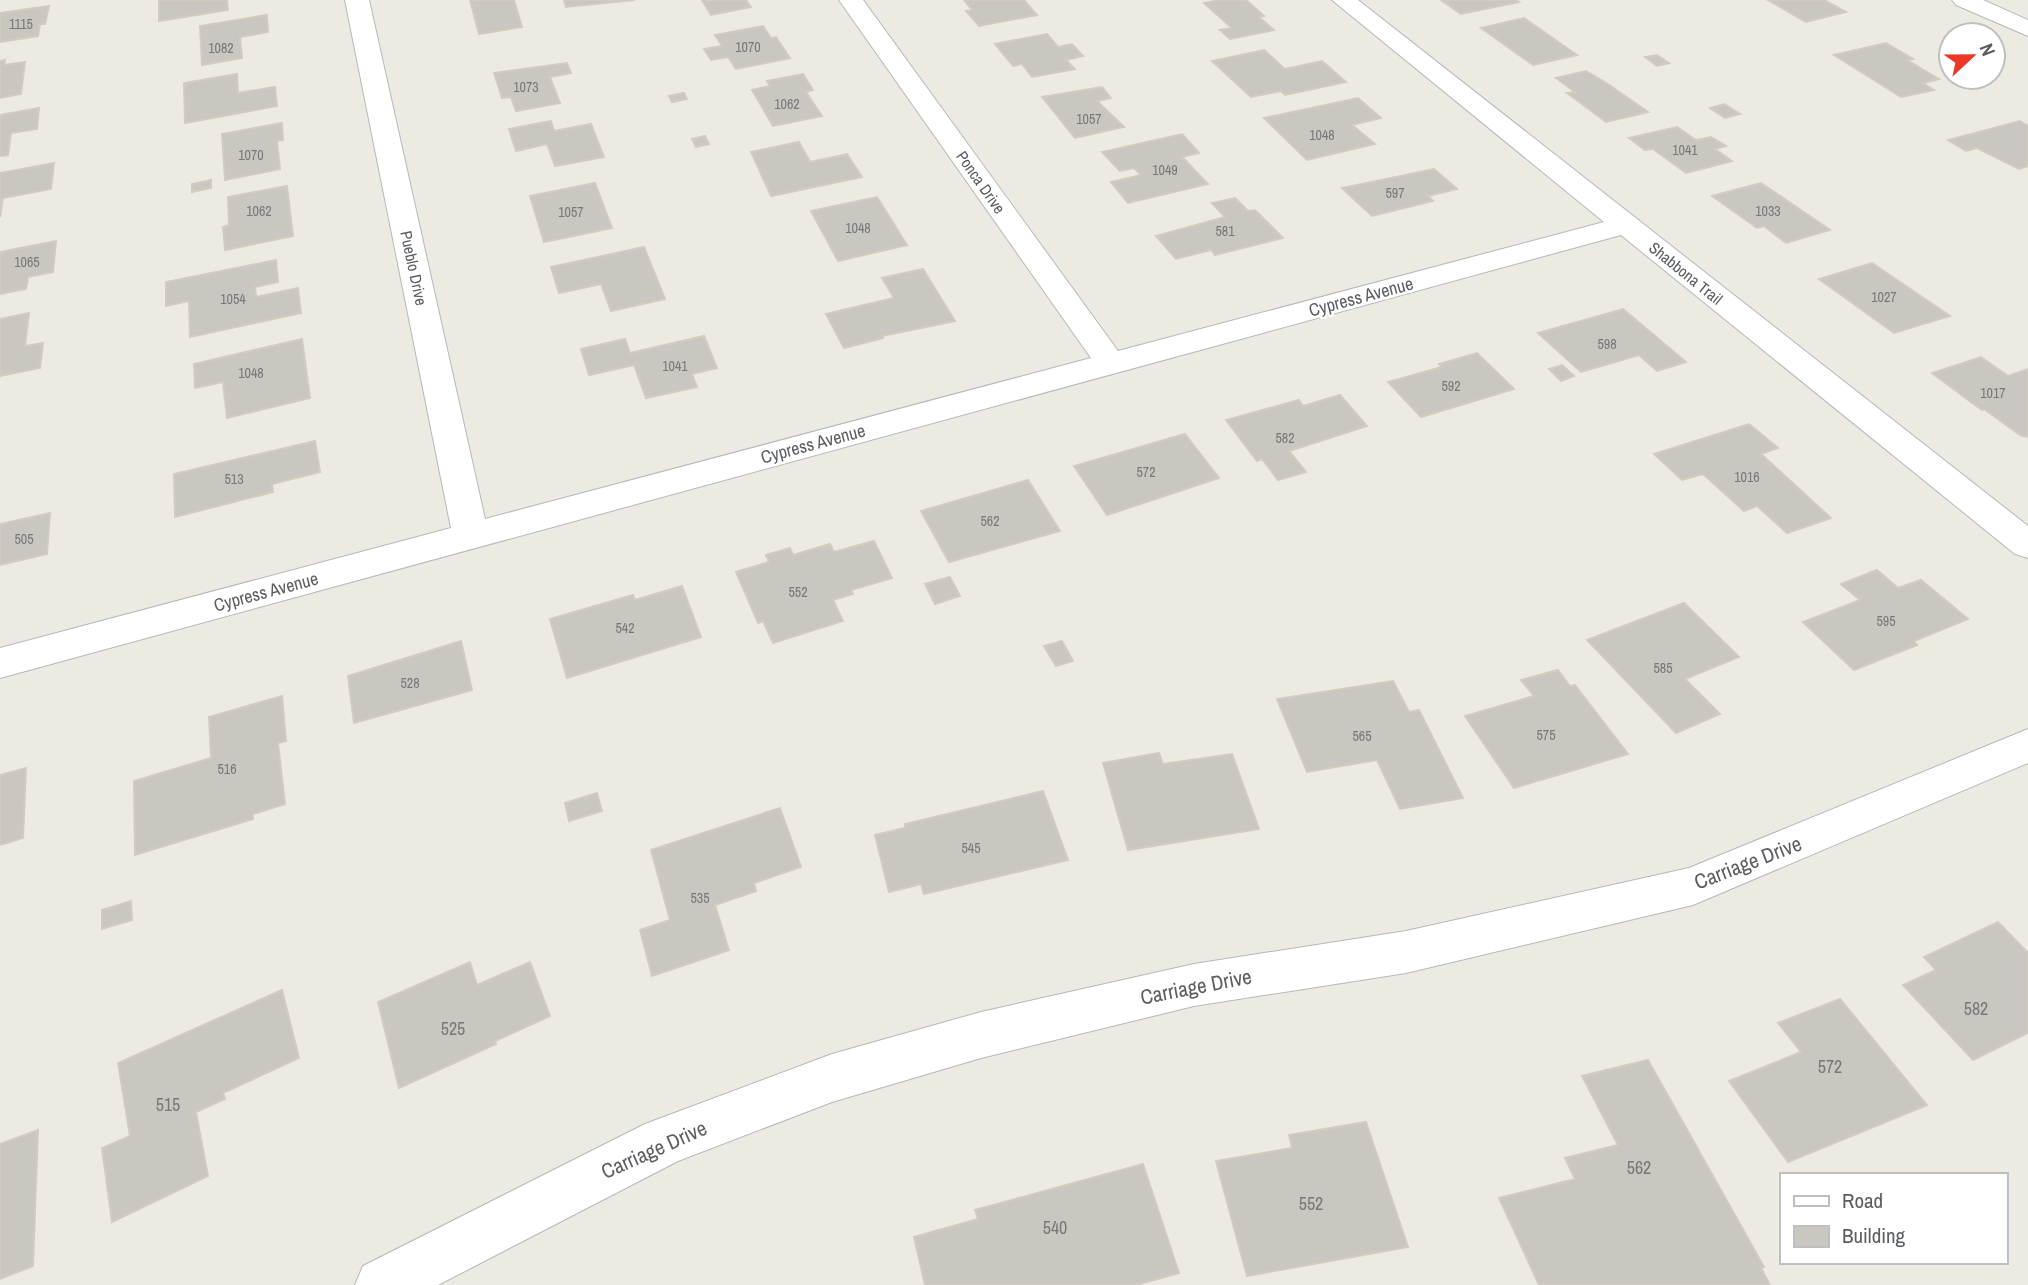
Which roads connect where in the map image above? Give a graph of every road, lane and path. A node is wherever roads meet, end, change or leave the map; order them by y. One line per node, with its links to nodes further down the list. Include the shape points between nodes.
1 (357, 0): 8 (street, Pueblo Drive)
2 (851, 0): 7 (street, Ponca Drive)
3 (1344, 0): 6 (street, Shabbona Trail)
4 (1964, 0): 5 (street)
5 (2028, 29)
6 (1626, 225): 7 (street, Cypress Avenue); 9 (street, Shabbona Trail)
7 (1111, 364): 8 (street, Cypress Avenue)
8 (471, 536): 10 (street, Cypress Avenue)
9 (2028, 545)
10 (0, 663)
11 (2028, 745): 12 (street, Carriage Drive, via 1693,886 1406,952 1194,985 981,1035 832,1078 663,1142)
12 (382, 1285)

